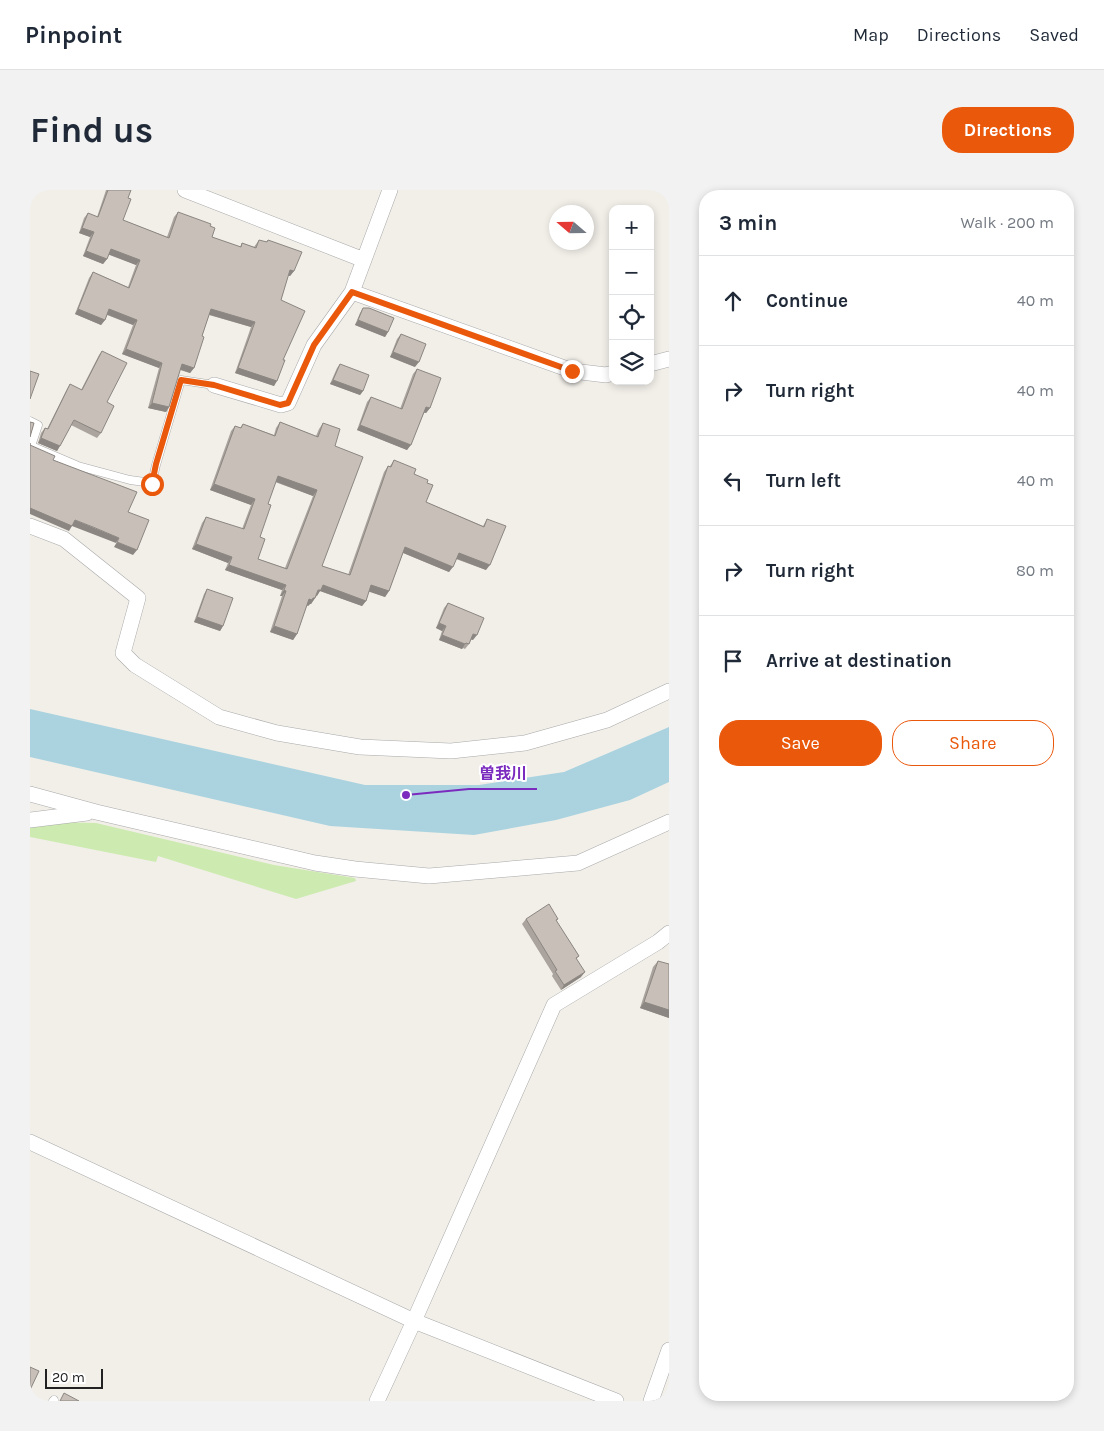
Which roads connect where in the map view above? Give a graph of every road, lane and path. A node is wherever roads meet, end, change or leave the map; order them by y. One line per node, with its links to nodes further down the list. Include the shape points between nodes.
1 (184, 190): 3 (street)
2 (390, 190): 3 (street)
3 (364, 260): 4 (street)
4 (352, 292): 7 (street, via 572,371); 8 (street, via 314,345 288,403 280,405)
5 (669, 359): 6 (street)
6 (654, 363)
7 (609, 374)
8 (214, 385): 9 (lane, via 181,380 152,484 78,466 31,446 38,425)
9 (30, 421)
10 (30, 526): 11 (street, via 64,539 138,598 122,653 135,665 219,717 277,733 360,747 451,751 525,742 607,720)
11 (669, 691)
12 (30, 794): 13 (street)
13 (96, 812): 14 (street); 15 (street, via 315,863 429,876 578,863)
14 (30, 820)
15 (669, 822)
16 (669, 933): 18 (street, via 554,1005)
17 (30, 1142): 18 (street)
18 (414, 1321): 20 (street); 21 (street)
19 (669, 1350): 22 (street)
20 (377, 1401)
21 (616, 1401)
22 (651, 1401)

